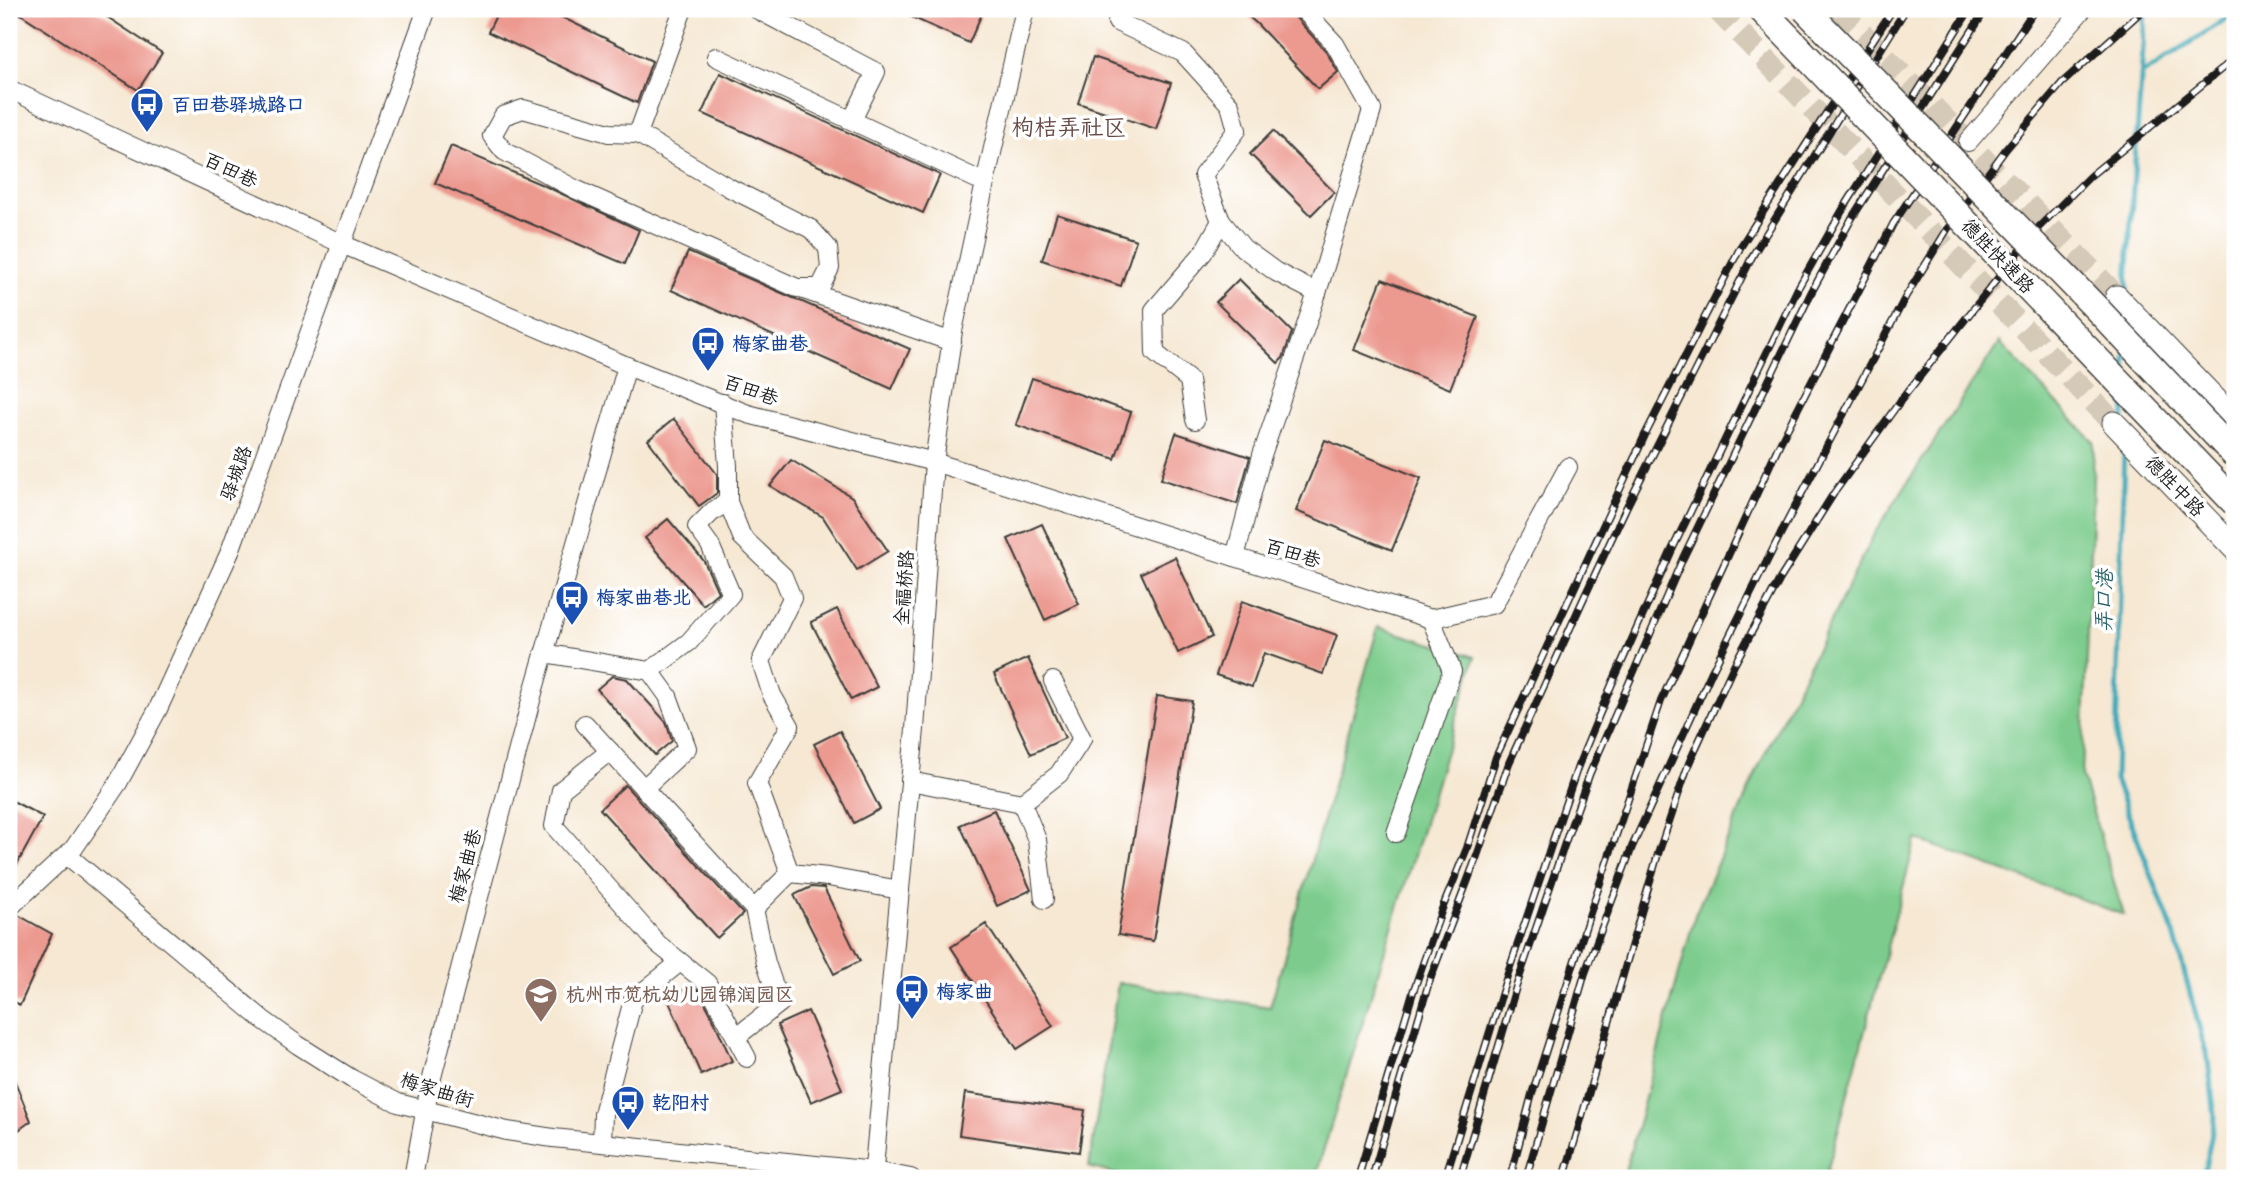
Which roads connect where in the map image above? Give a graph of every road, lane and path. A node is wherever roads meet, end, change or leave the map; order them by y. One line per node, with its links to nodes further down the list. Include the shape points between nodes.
1 (427, 9): 17 (street, 驿城路)
2 (683, 9): 13 (street)
3 (757, 9): 12 (street, via 876,72)
4 (1025, 9): 15 (street, 全福桥路)
5 (1303, 9): 19 (street, via 1335,44 1372,110)
6 (1761, 9): 31 (highway, 德胜快速路, bridge)
7 (1805, 9): 27 (highway, 德胜快速路, bridge)
8 (2083, 9): 14 (street)
9 (1117, 22): 16 (street, via 1183,53 1230,105 1237,130 1203,175)
10 (716, 57): 12 (street)
11 (9, 89): 17 (street, 百田巷)
12 (852, 120): 15 (street)
13 (638, 134): 18 (street, via 811,229 828,248 830,268 820,288); 18 (street, via 609,133 523,109 503,116 492,136 504,151 575,190)
14 (1968, 142)
15 (985, 183): 21 (street, 全福桥路)
16 (1221, 221): 19 (street, via 1243,248); 24 (street, via 1203,253 1154,310 1155,353 1189,380)
17 (342, 244): 22 (street, 百田巷); 44 (street, 驿城路, via 229,554 158,709 118,783)
18 (797, 288): 21 (street)
19 (1317, 293): 33 (street, via 1262,455)
20 (2117, 297): 25 (main road)
21 (952, 342): 28 (street, 全福桥路)
22 (627, 366): 23 (street, 百田巷); 35 (street, 梅家曲巷)
23 (723, 404): 28 (street, 百田巷); 30 (street)
24 (1195, 420)
25 (2235, 420)
26 (2114, 423): 32 (main road, 德胜中路)
27 (2235, 455)
28 (934, 462): 33 (street, 百田巷); 40 (street, 全福桥路)
29 (1567, 467): 34 (street, via 1494,604)
30 (728, 502): 36 (street, via 697,527 731,594 689,642); 45 (street, via 742,537 783,576 792,598 761,661 772,695 790,726 757,782)
31 (2235, 503)
32 (2235, 549)
33 (1235, 557): 34 (street, 百田巷)
34 (1431, 619): 43 (street, via 1452,671)
35 (544, 653): 36 (street); 53 (street, 梅家曲巷)
36 (650, 671): 41 (street, via 668,696 687,748)
37 (1053, 681): 42 (street, via 1082,739 1059,774)
38 (585, 724): 39 (street)
39 (610, 751): 41 (street); 50 (street, via 561,790 554,826 658,944)
40 (910, 781): 42 (street); 46 (street, 全福桥路)
41 (644, 788): 49 (street)
42 (1022, 803): 47 (street, via 1037,840)
43 (1396, 833)
44 (67, 855): 48 (street, 驿城路); 53 (street, 梅家曲街, via 261,1019 352,1079 398,1103)
45 (790, 873): 46 (street); 49 (street)
46 (900, 890): 55 (street, 全福桥路)
47 (1044, 899)
48 (9, 908)
49 (754, 909): 51 (street, via 780,1003)
50 (680, 961): 51 (street, via 707,983); 54 (street, via 633,1000 603,1114)
51 (736, 1037): 52 (street)
52 (747, 1058)
53 (426, 1111): 54 (street, 梅家曲街, via 507,1131); 56 (street, 梅家曲巷)
54 (602, 1143): 55 (street, 梅家曲街)
55 (873, 1175): 57 (street, 梅家曲街)
56 (413, 1178)
57 (911, 1178)

